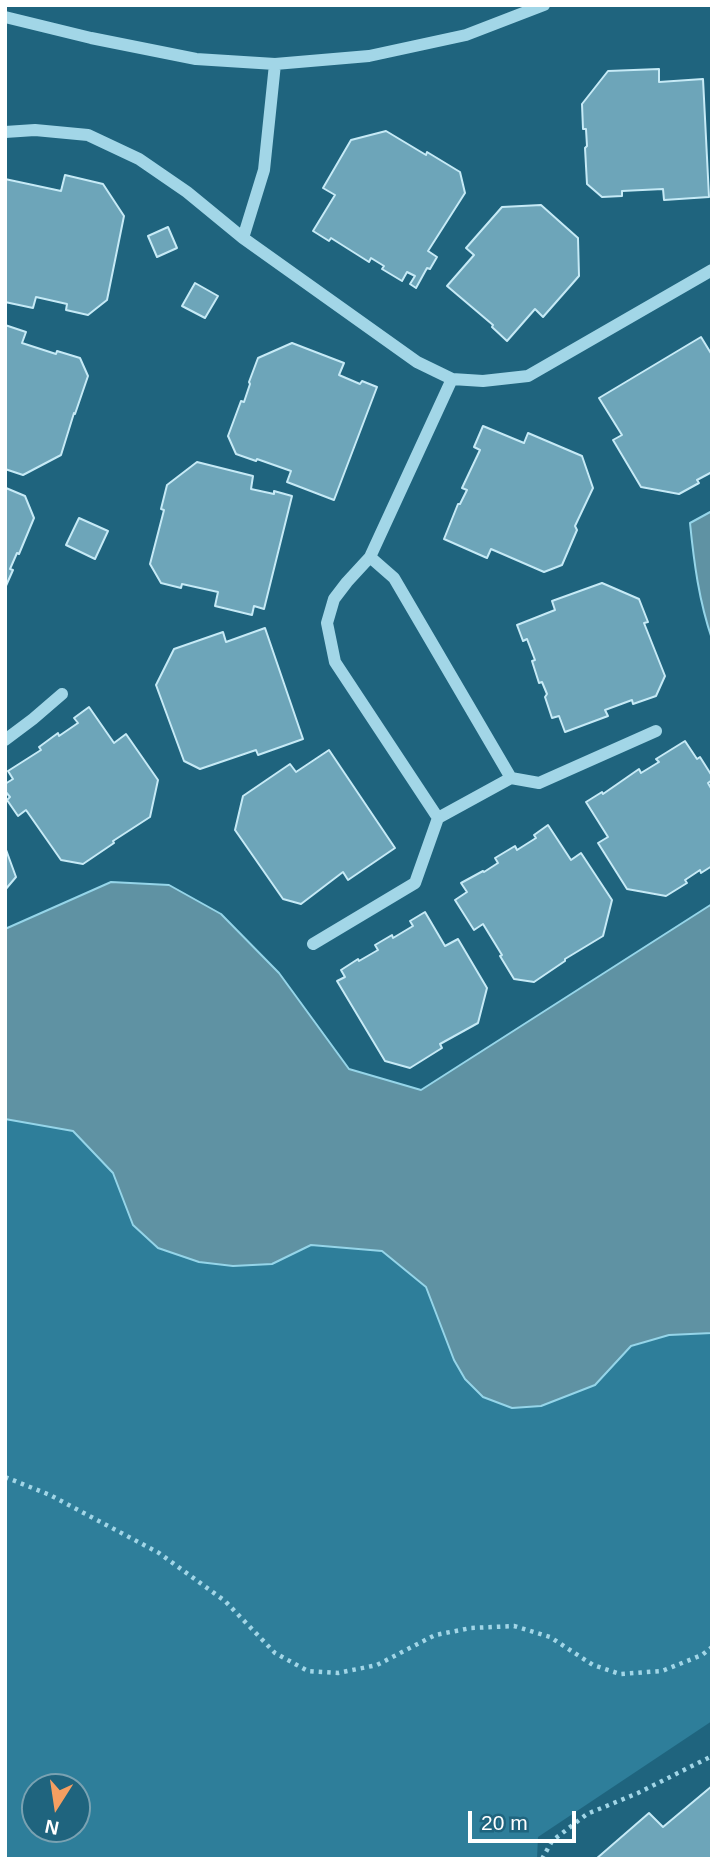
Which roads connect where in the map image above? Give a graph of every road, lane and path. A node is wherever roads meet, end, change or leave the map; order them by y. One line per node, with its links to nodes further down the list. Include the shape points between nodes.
1 (544, 5): 3 (street, via 466,35 369,56)
2 (5, 17): 3 (street, via 196,59)
3 (275, 64): 5 (street, via 264,170)
4 (5, 132): 5 (street, via 88,135 139,159)
5 (243, 238): 7 (street, via 417,362)
6 (712, 270): 7 (street, via 528,376)
7 (452, 379): 8 (street)
8 (370, 557): 12 (street, via 394,578); 13 (street, via 334,599 327,623 335,662)
9 (62, 694): 11 (street)
10 (656, 731): 12 (street, via 539,783)
11 (5, 740)
12 (511, 778): 13 (street)
13 (438, 818): 14 (street, via 415,883)
14 (313, 944)
15 (5, 1478): 16 (path, via 50,1495 159,1553 225,1601 275,1653 308,1671 338,1673 377,1665 435,1635 471,1628 526,1629 550,1637 593,1665 620,1674 662,1671)
16 (712, 1647)
17 (712, 1756): 18 (path, via 587,1814 552,1841)
18 (542, 1859)

